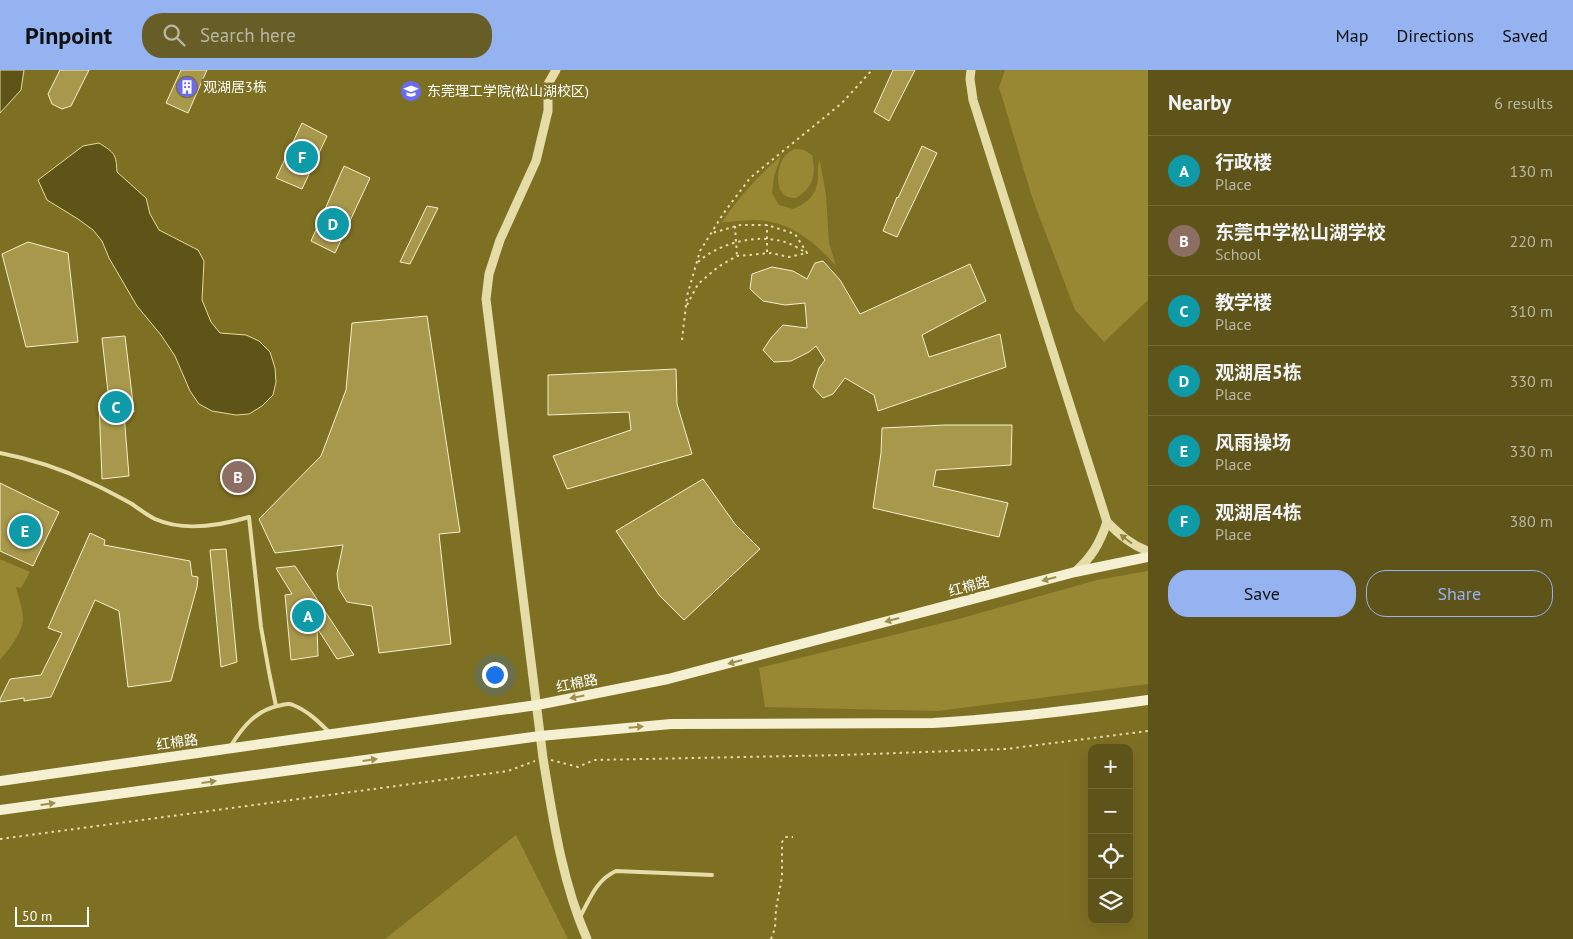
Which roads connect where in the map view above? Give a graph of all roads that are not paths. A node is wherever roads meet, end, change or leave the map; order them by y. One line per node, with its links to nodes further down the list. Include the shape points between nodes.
1 (556, 70): 9 (street, via 548,84 548,111 536,161 500,240 489,274 486,300)
2 (971, 70): 4 (street, via 973,100)
3 (0, 453): 10 (lane, via 62,470 155,519 206,526 249,517 261,627)
4 (1107, 522): 5 (street, one-way to 4, via 1129,542); 7 (street, via 1096,550)
5 (1148, 551)
6 (1148, 557): 7 (main road, 红棉路)
7 (1075, 572): 9 (main road, 红棉路, one-way to 9, via 668,679)
8 (1148, 700): 12 (main road, one-way to 8, via 671,724 969,721)
9 (537, 705): 11 (main road, 红棉路); 12 (street)
10 (276, 706): 11 (lane, via 291,704 309,713); 13 (lane, via 255,715)
11 (332, 734): 13 (main road, 红棉路)
12 (540, 736): 15 (main road, one-way to 12); 17 (street, via 551,808 570,895)
13 (228, 749): 14 (main road, 红棉路)
14 (0, 781)
15 (0, 810)
16 (712, 875): 17 (lane, via 616,871 606,875 595,888)
17 (579, 919): 18 (street)
18 (587, 939)

